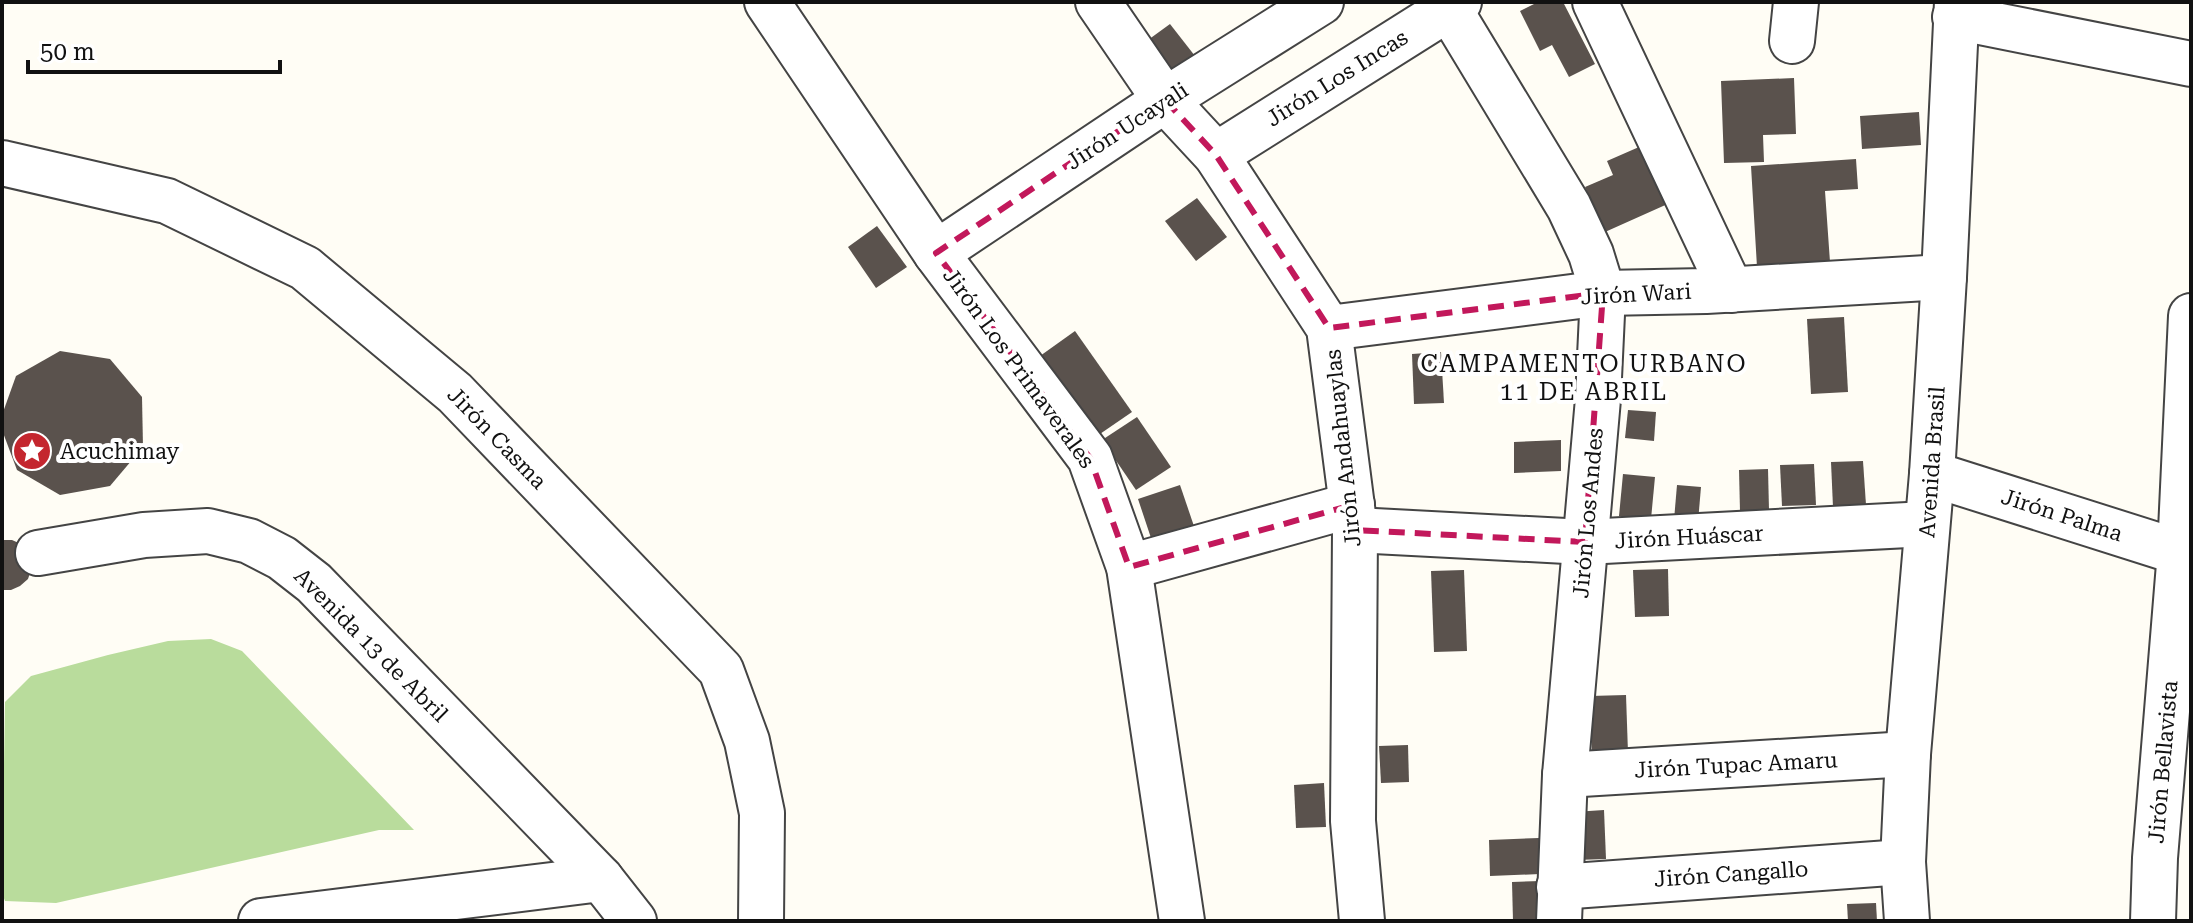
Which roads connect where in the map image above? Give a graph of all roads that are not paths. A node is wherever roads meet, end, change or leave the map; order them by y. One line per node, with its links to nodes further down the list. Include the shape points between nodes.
1 (767, 2): 11 (street, Jirón Los Primaverales)
2 (1098, 2): 8 (street, Jirón Andahuaylas)
3 (1321, 2): 8 (street, Jirón Ucayali)
4 (1595, 2): 13 (street)
5 (1451, 4): 9 (street, Jirón Los Incas); 14 (street, Jirón Los Andes, via 1569,207)
6 (1956, 9): 7 (street); 12 (street, Avenida Brasil)
7 (2191, 64)
8 (1165, 100): 9 (street, Jirón Andahuaylas); 11 (street, Jirón Ucayali)
9 (1216, 155): 16 (street, Jirón Andahuaylas)
10 (2, 163): 31 (street, Jirón Casma, via 167,201 305,268 455,393 721,670 747,741 762,813)
11 (936, 253): 23 (street, Jirón Los Primaverales, via 1090,458)
12 (1944, 277): 13 (street, Jirón Wari); 17 (street, Avenida Brasil)
13 (1731, 290): 14 (street, Jirón Wari)
14 (1603, 293): 16 (street, Jirón Wari); 20 (street, Jirón Los Andes)
15 (2191, 316): 22 (street, Jirón Bellavista)
16 (1329, 328): 18 (street, Jirón Andahuaylas)
17 (1932, 474): 19 (street, Avenida Brasil); 22 (street, Jirón Palma)
18 (1353, 518): 20 (street, Jirón Huáscar); 23 (street, Jirón Huáscar); 33 (street, Jirón Andahuaylas, via 1353,821)
19 (1927, 524): 20 (street, Jirón Huáscar); 24 (street, Avenida Brasil)
20 (1585, 542): 25 (street, Jirón Los Andes)
21 (38, 553): 27 (street, Avenida 13 de Abril, via 144,535 208,531 249,541 282,558 324,593)
22 (2185, 554): 35 (street, Jirón Bellavista)
23 (1129, 567): 32 (street, Jirón Los Primaverales)
24 (1908, 754): 25 (street, Jirón Tupac Amaru); 26 (street, Avenida Brasil)
25 (1565, 775): 28 (street, Jirón Los Andes)
26 (1903, 862): 28 (street, Jirón Cangallo); 34 (street, Avenida Brasil)
27 (601, 879): 29 (street); 30 (street, Avenida 13 de Abril)
28 (1559, 904)
29 (261, 921)
30 (634, 921)
31 (761, 921)
32 (1182, 921)
33 (1362, 921)
34 (1907, 921)
35 (2153, 921)

